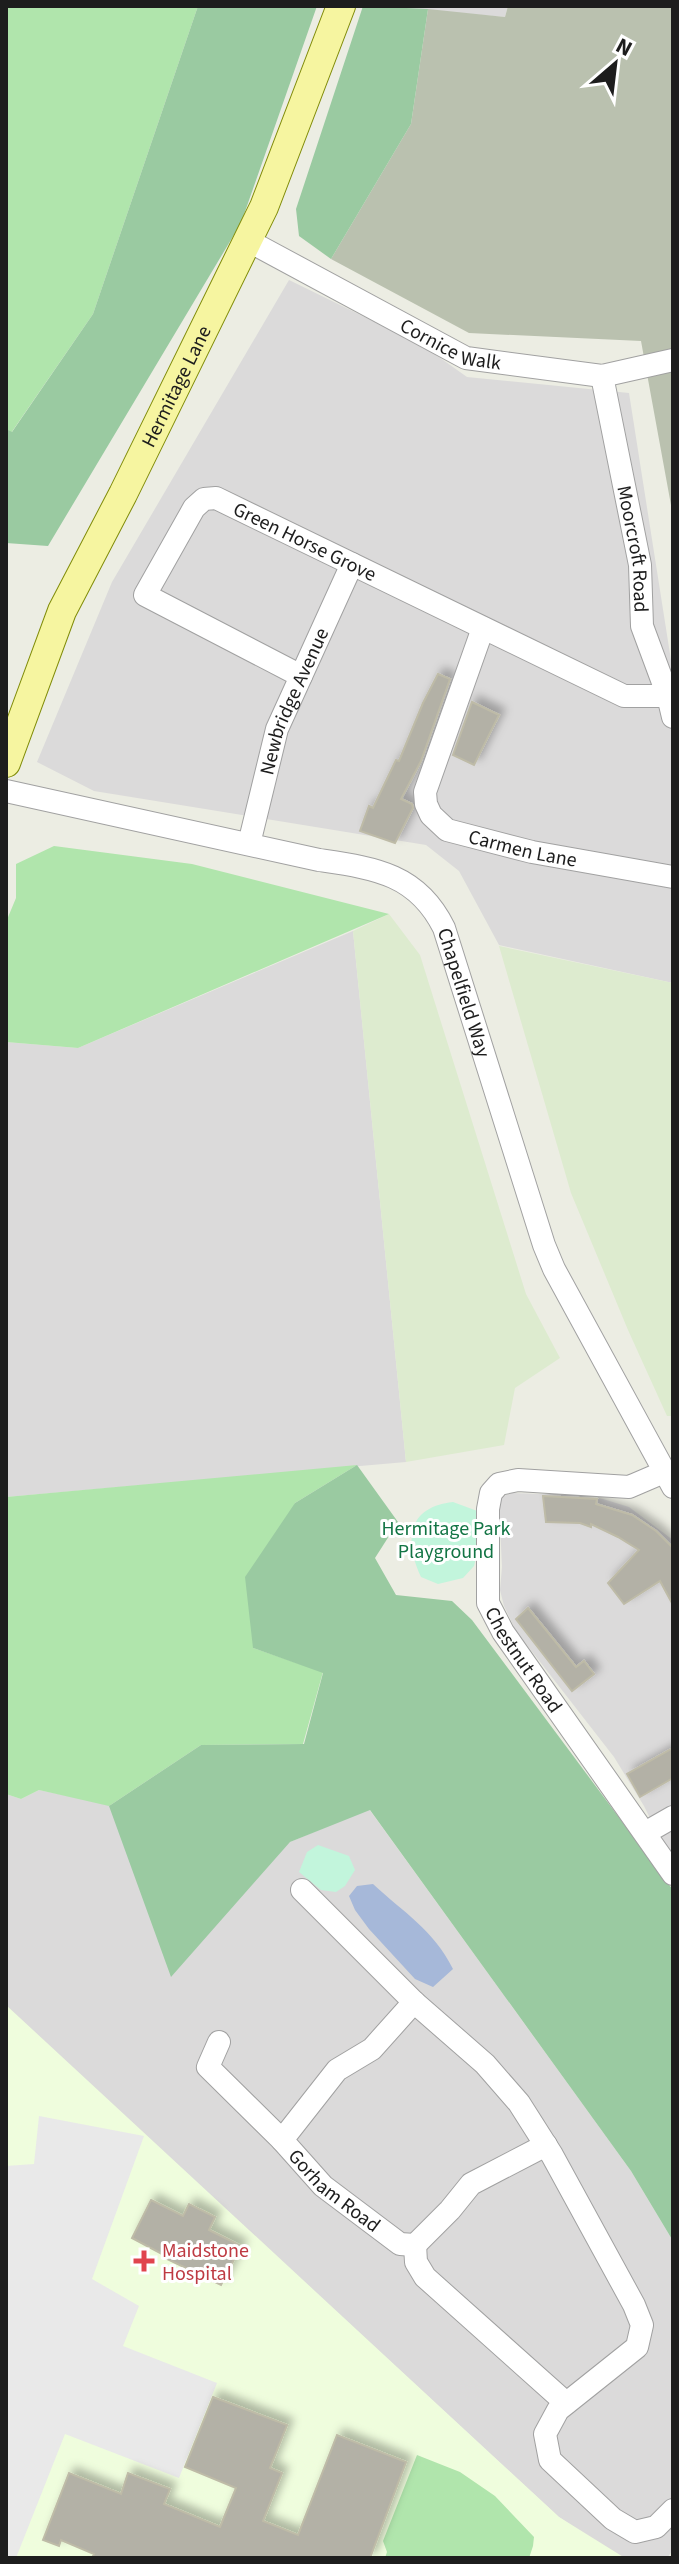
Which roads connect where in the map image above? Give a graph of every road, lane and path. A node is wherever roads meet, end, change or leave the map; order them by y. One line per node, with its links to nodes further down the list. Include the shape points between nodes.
1 (341, 6): 2 (main road, Hermitage Lane)
2 (247, 240): 4 (street, Cornice Walk, via 466,358); 9 (main road, Hermitage Lane, via 62,611)
3 (673, 360): 4 (street, Cornice Walk)
4 (602, 376): 8 (street, Moorcroft Road, via 640,565 642,626)
5 (352, 564): 6 (street, Green Horse Grove); 7 (street, Newbridge Avenue); 7 (street, Green Horse Grove, via 216,498 204,499 145,595)
6 (483, 628): 8 (street, Green Horse Grove, via 624,696); 12 (street, Carmen Lane, via 425,792 431,815 447,830 504,845)
7 (301, 676): 11 (street, Newbridge Avenue, via 277,729)
8 (670, 707)
9 (6, 763)
10 (6, 791): 11 (street, Chapelfield Way)
11 (249, 844): 13 (street, Chapelfield Way, via 371,867 410,886 437,914 544,1245)
12 (673, 877)
13 (669, 1480): 15 (street, Chestnut Road, via 629,1487 508,1481 491,1493 488,1509 488,1603)
14 (673, 1817): 15 (street)
15 (645, 1833): 16 (street, Chestnut Road)
16 (673, 1874)
17 (302, 1890): 18 (street)
18 (414, 2002): 20 (street, Gorham Road, via 372,2049 337,2070); 21 (street, via 485,2064)
19 (219, 2042): 20 (street, via 208,2067)
20 (282, 2140): 22 (street, Gorham Road, via 323,2186 400,2244)
21 (546, 2145): 22 (street, via 471,2184); 23 (street, via 642,2325 637,2347)
22 (415, 2245): 23 (street, via 416,2262 425,2277)
23 (566, 2403): 24 (street, via 545,2434 550,2460 613,2519 635,2532 656,2527)
24 (673, 2510)

